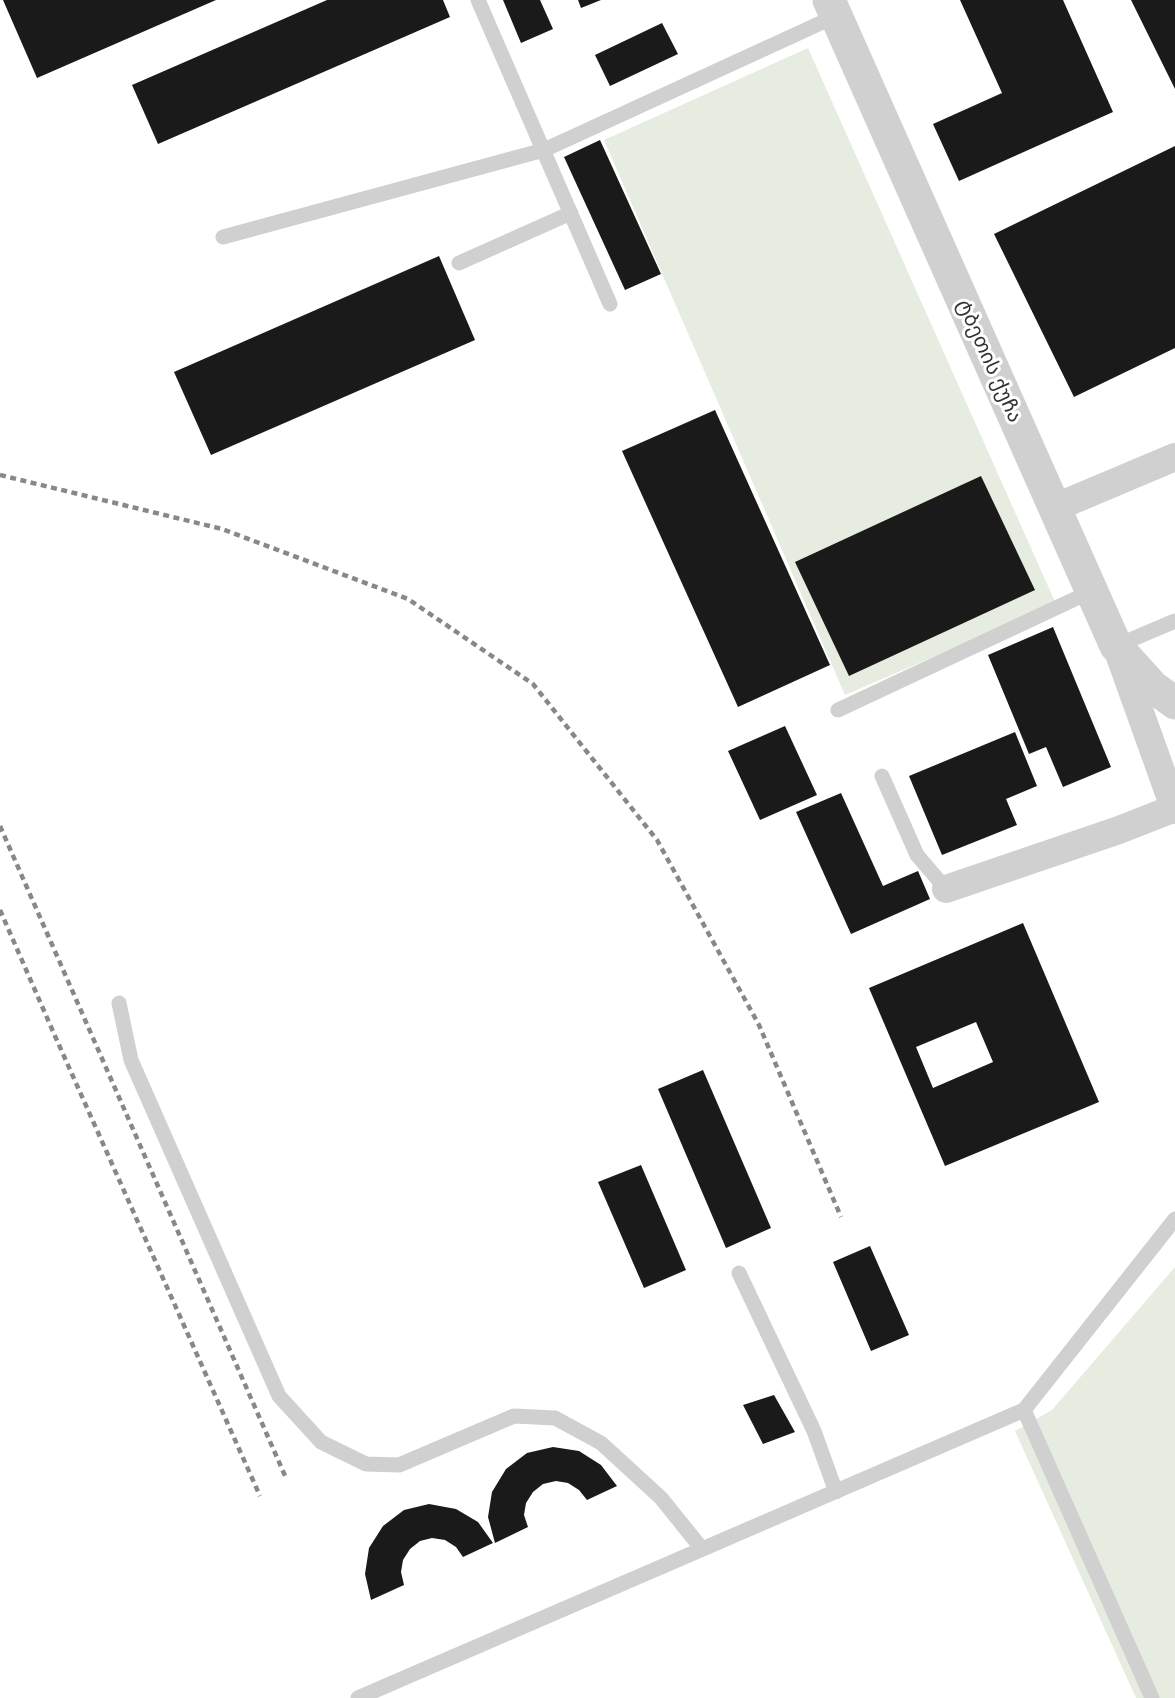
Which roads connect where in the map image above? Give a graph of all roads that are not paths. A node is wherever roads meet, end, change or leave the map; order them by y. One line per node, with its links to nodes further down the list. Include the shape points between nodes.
1 (478, 0): 3 (lane)
2 (833, 8): 3 (lane); 9 (street, ტბეთის ქუჩა)
3 (544, 150): 4 (lane); 5 (lane)
4 (571, 213): 6 (lane); 7 (lane)
5 (223, 237)
6 (459, 263)
7 (610, 304)
8 (1175, 458): 9 (street)
9 (1054, 507): 10 (street, ტბეთის ქუჩა)
10 (1092, 591): 12 (street, ტბეთის ქუჩა); 14 (lane)
11 (1175, 621): 12 (lane)
12 (1116, 646): 13 (street, ტბეთის ქუჩა, via 1153,687); 16 (street)
13 (1175, 703)
14 (838, 710)
15 (882, 776): 17 (lane, via 917,855)
16 (1175, 809): 17 (street)
17 (946, 889)
18 (118, 1003): 23 (lane, via 131,1060 279,1396 321,1442 366,1464 399,1465 514,1416 555,1418 602,1443 662,1498)
19 (1175, 1219): 21 (lane)
20 (739, 1273): 22 (lane, via 814,1431)
21 (1024, 1410): 22 (lane); 25 (lane)
22 (836, 1492): 23 (lane)
23 (702, 1549): 24 (lane)
24 (358, 1698)
25 (1152, 1698)

